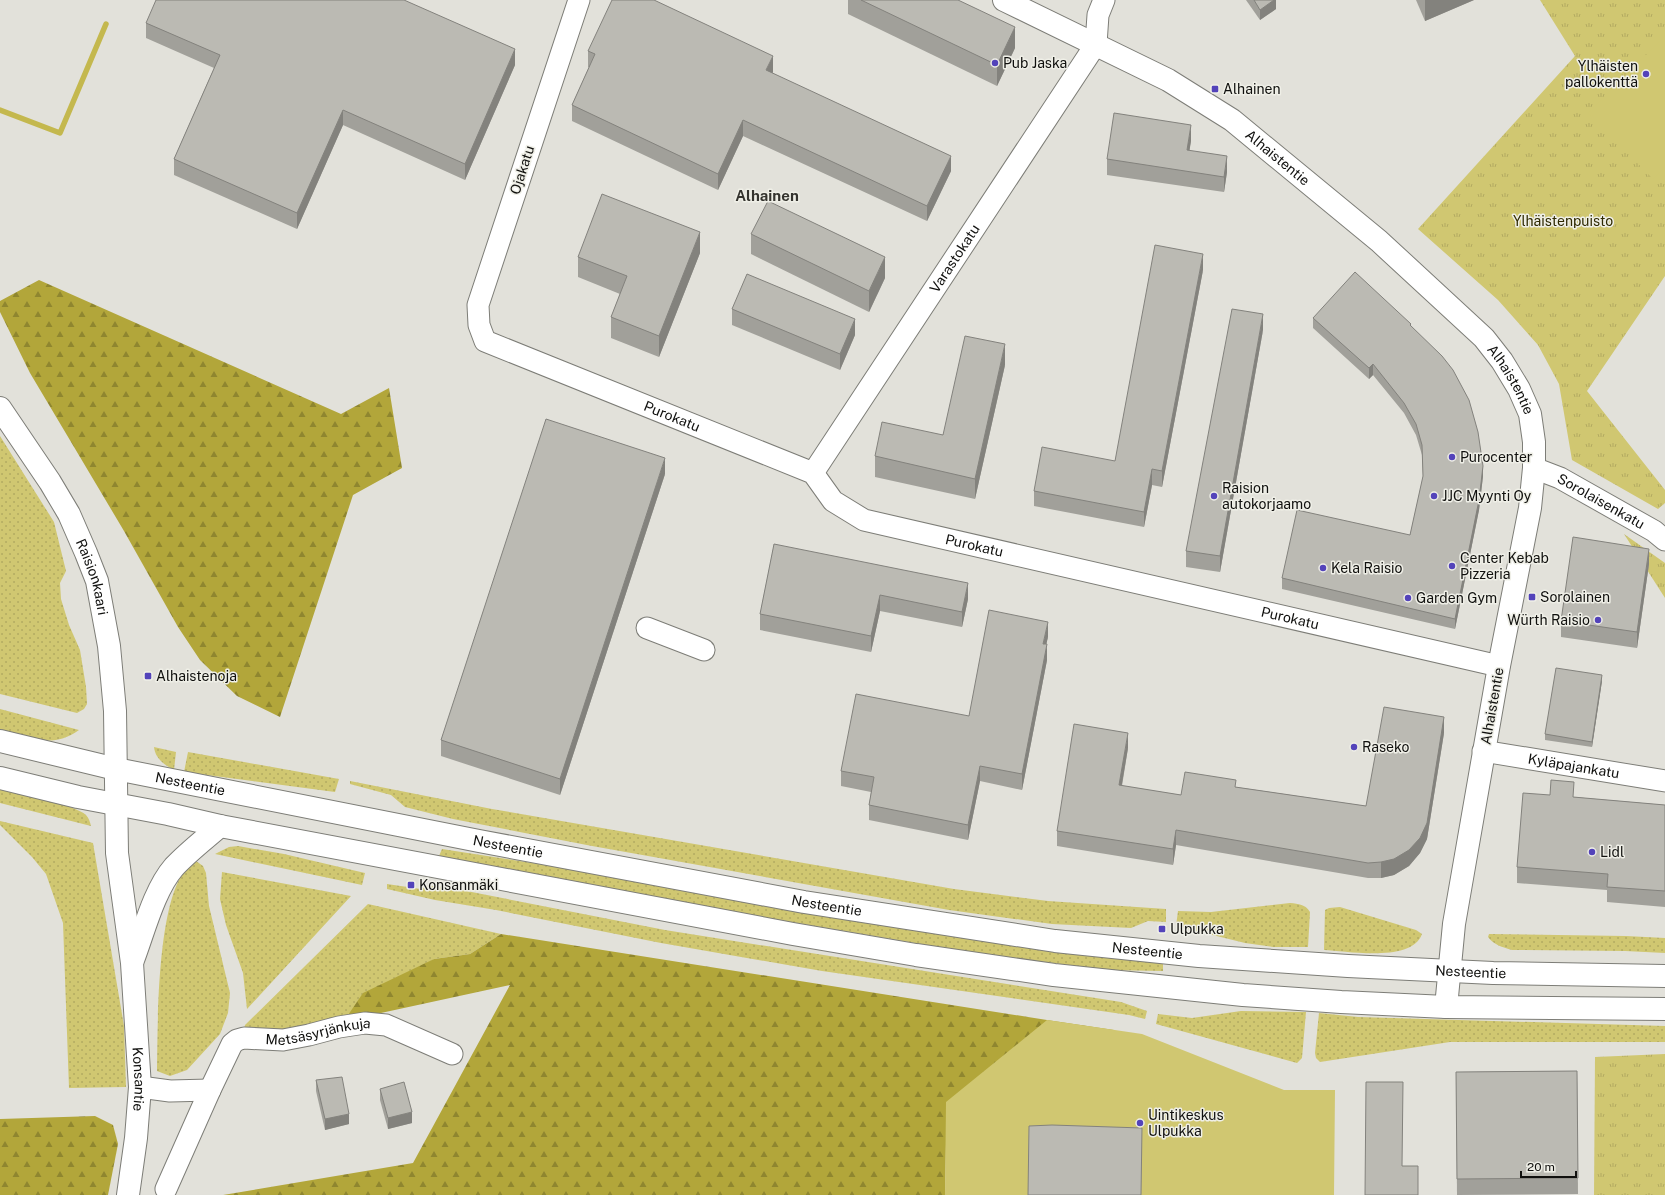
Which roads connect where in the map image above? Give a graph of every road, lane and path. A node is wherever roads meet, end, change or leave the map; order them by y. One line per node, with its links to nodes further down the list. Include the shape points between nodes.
1 (579, 0): 5 (street, Ojakatu, via 478,304 479,325)
2 (1004, 0): 4 (main road, Alhaistentie)
3 (1104, 0): 4 (street, via 1098,15)
4 (1096, 44): 7 (main road, Alhaistentie, via 1168,80 1232,120 1379,241 1484,338 1519,389 1530,414); 8 (street, Varastokatu)
5 (485, 341): 8 (street, Purokatu)
6 (0, 408): 15 (main road, Raisionkaari, via 69,514 97,580 109,646 115,711)
7 (1534, 468): 9 (street, Sorolaisenkatu, via 1560,478 1654,531); 12 (main road, Alhaistentie, via 1530,508)
8 (813, 473): 12 (street, Purokatu, via 833,501 864,520)
9 (1665, 540)
10 (647, 628): 11 (street)
11 (704, 650)
12 (1499, 666): 14 (main road, Alhaistentie)
13 (0, 741): 15 (main road, Nesteentie)
14 (1483, 752): 17 (street, Kyläpajankatu); 21 (main road, Alhaistentie, via 1454,924)
15 (116, 769): 18 (main road, Raisionkaari); 21 (main road, Nesteentie, via 480,841 804,902 921,921 1055,941 1199,956)
16 (0, 778): 18 (main road)
17 (1665, 781)
18 (116, 804): 19 (main road); 20 (main road, Konsantie, via 117,853)
19 (220, 826): 20 (main road, Konsantie, via 174,868 165,880 150,912); 23 (main road, via 793,934 1054,975 1243,995)
20 (132, 963): 26 (main road, Konsantie)
21 (1449, 970): 22 (main road, Nesteentie); 23 (main road, Alhaistentie)
22 (1665, 976)
23 (1446, 1007): 24 (main road)
24 (1665, 1009)
25 (452, 1054): 27 (street, Metsäsyrjänkuja, via 386,1025 365,1023 283,1040 244,1038 232,1044)
26 (140, 1086): 27 (street, via 170,1091); 29 (main road, Konsantie)
27 (210, 1090): 28 (street, Metsäsyrjänkuja)
28 (166, 1189)
29 (128, 1195)

